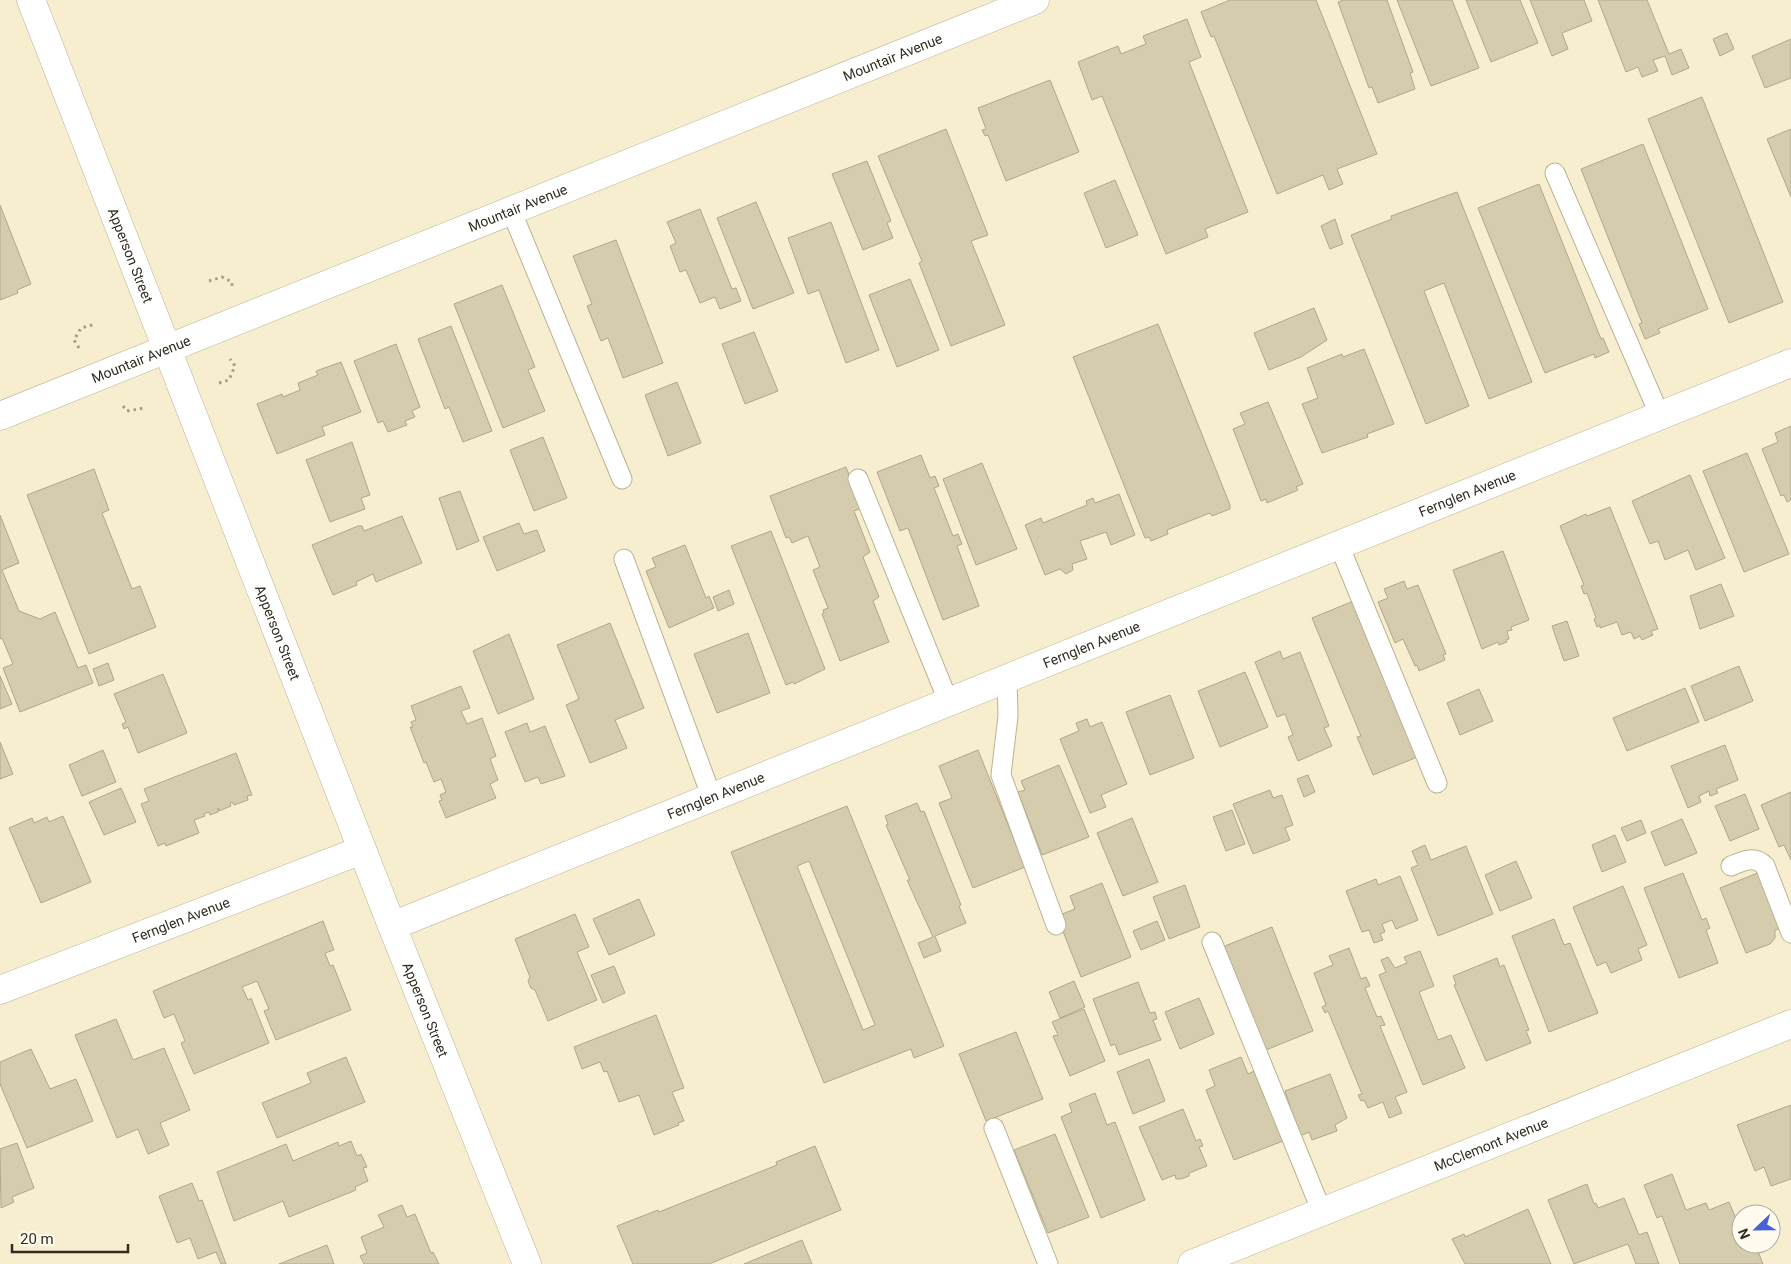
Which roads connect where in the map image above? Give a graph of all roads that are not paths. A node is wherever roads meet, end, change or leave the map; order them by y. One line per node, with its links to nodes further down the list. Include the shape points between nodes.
1 (31, 0): 5 (street, Apperson Street)
2 (1034, 0): 4 (street, Mountair Avenue)
3 (1555, 174): 8 (lane)
4 (511, 210): 5 (street, Mountair Avenue); 9 (lane)
5 (168, 348): 7 (street, Mountair Avenue); 17 (street, Apperson Street)
6 (1791, 363): 8 (street, Fernglen Avenue)
7 (0, 416)
8 (1660, 416): 11 (street, Fernglen Avenue)
9 (622, 479)
10 (858, 479): 14 (lane)
11 (1339, 545): 13 (street, Fernglen Avenue); 15 (lane)
12 (624, 559): 16 (lane)
13 (1007, 679): 14 (street, Fernglen Avenue); 19 (lane, via 1008,716 1001,775)
14 (949, 703): 16 (street, Fernglen Avenue)
15 (1437, 783)
16 (712, 798): 20 (street, Fernglen Avenue)
17 (362, 850): 20 (street, Apperson Street); 23 (street, Fernglen Avenue)
18 (1731, 866): 21 (lane, via 1752,859 1761,862)
19 (1056, 925)
20 (392, 926): 27 (street, Apperson Street)
21 (1791, 933)
22 (1212, 942): 26 (lane)
23 (0, 990)
24 (1791, 1024): 26 (street, McClemont Avenue)
25 (994, 1128): 28 (lane)
26 (1322, 1212): 29 (street, McClemont Avenue)
27 (527, 1264)
28 (1048, 1264)
29 (1192, 1264)

